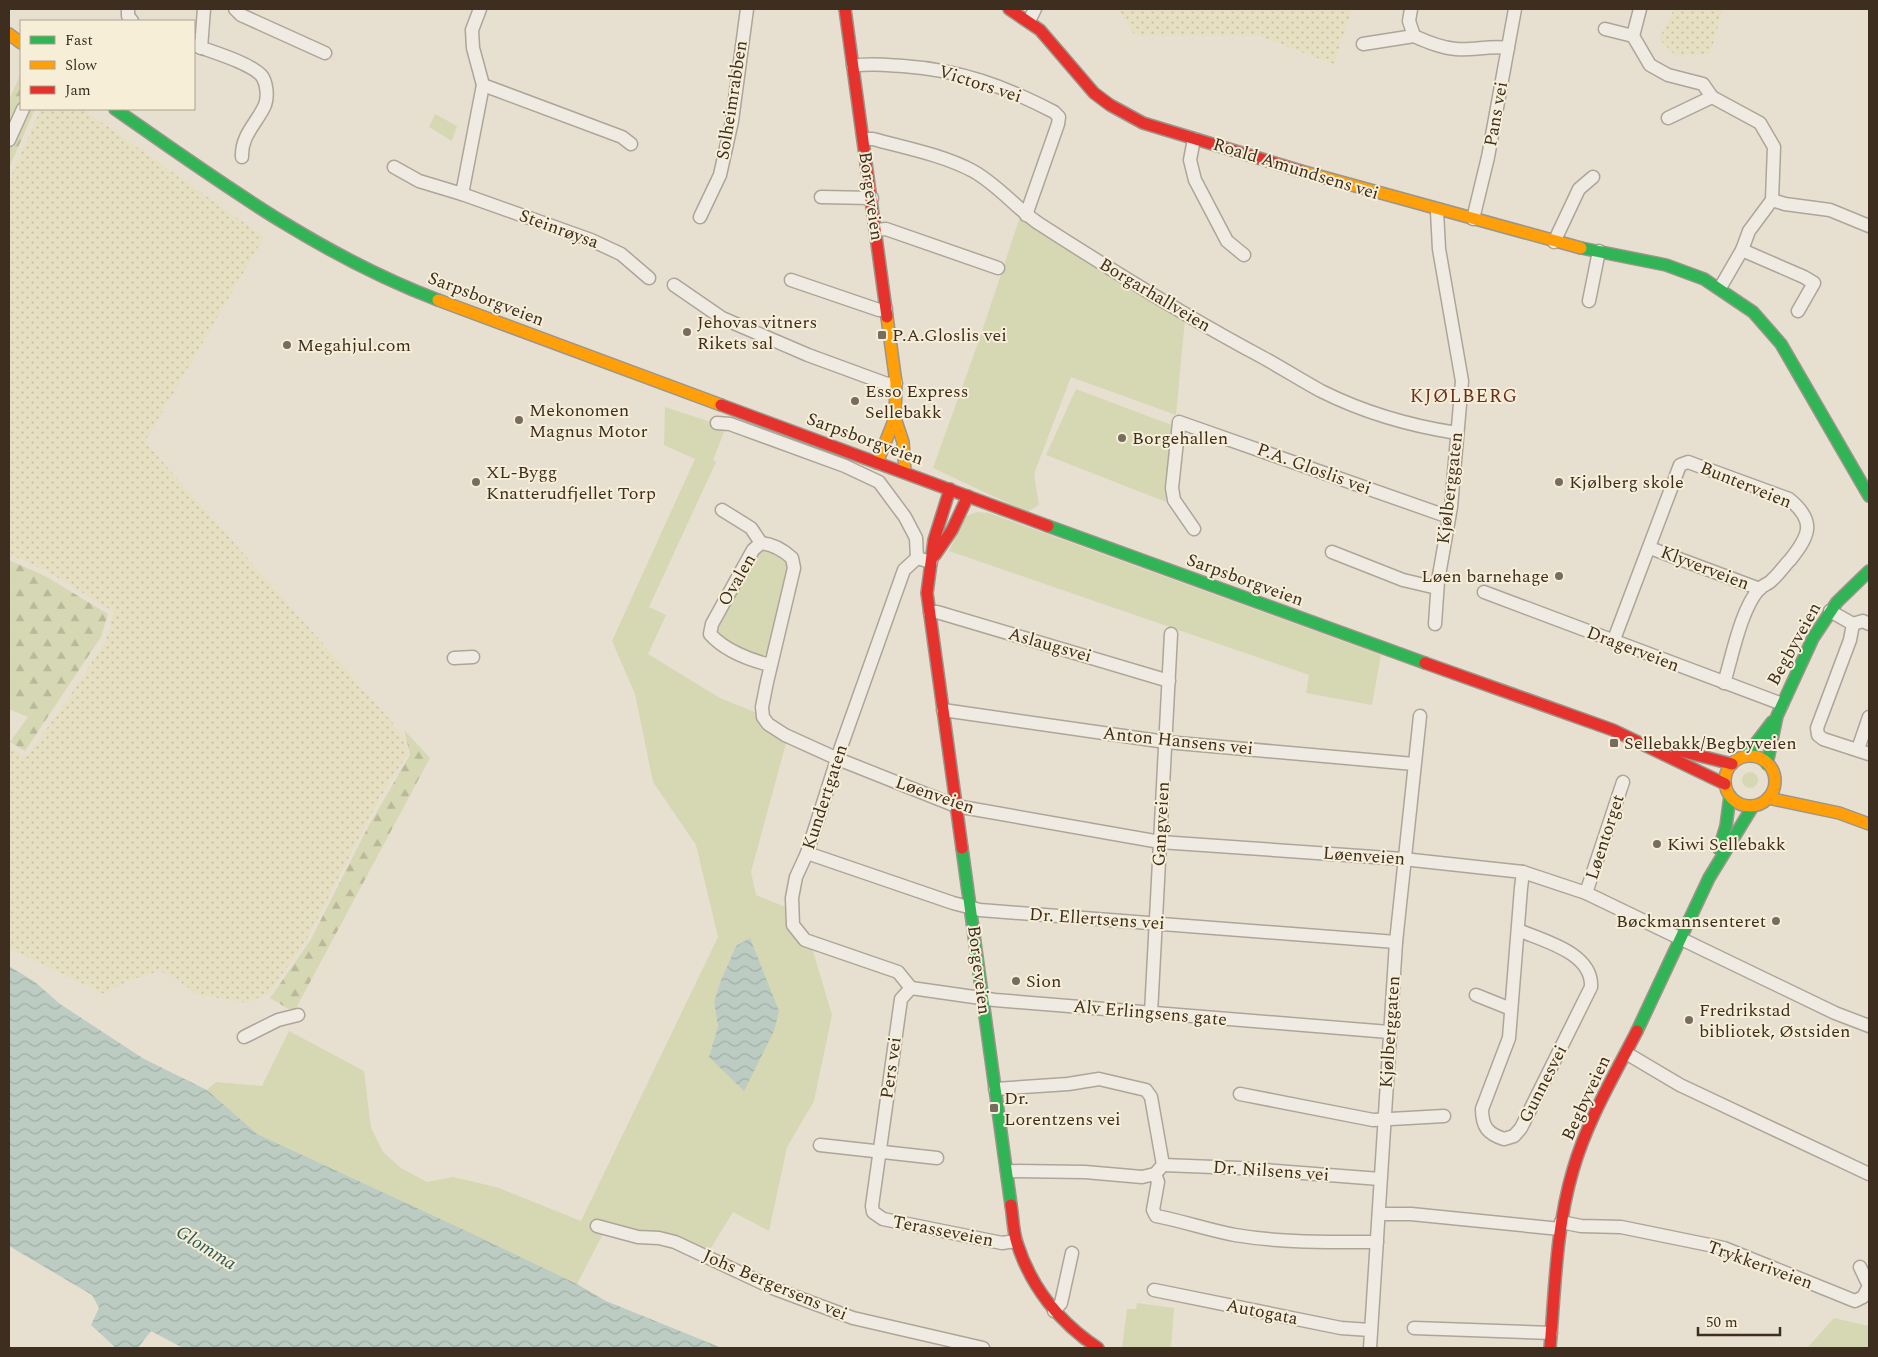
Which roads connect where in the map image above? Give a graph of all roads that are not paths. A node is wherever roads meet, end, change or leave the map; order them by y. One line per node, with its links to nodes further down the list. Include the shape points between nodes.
1 (204, 9): 18 (street)
2 (235, 9): 20 (street, via 241,15)
3 (480, 9): 22 (street, via 472,30 473,48)
4 (747, 9): 40 (street, Solheimrabben, via 730,130 720,175)
5 (845, 9): 21 (main road, Borgeveien)
6 (1009, 9): 11 (main road, Roald Amundsens vei)
7 (1035, 9): 11 (street)
8 (1410, 9): 14 (street, via 1409,21)
9 (1515, 9): 19 (street, Pans vei)
10 (1640, 9): 15 (street)
11 (1029, 21): 28 (main road, Roald Amundsens vei, via 1051,42 1076,75 1110,105 1144,123)
12 (1605, 29): 15 (street)
13 (9, 34): 16 (main road)
14 (1414, 36): 17 (street); 19 (street, via 1457,50)
15 (1632, 36): 23 (street, via 1650,65 1668,75 1703,84)
16 (20, 41)
17 (1363, 44)
18 (198, 47): 31 (street, via 262,76 266,86 265,104 244,140)
19 (1508, 48): 41 (street, Pans vei)
20 (325, 53)
21 (853, 66): 27 (main road, Borgeveien); 39 (street, Victors vei, via 937,68 1004,87 1054,112 1059,117 1058,124)
22 (483, 85): 30 (street, via 622,137); 34 (street)
23 (1712, 97): 26 (street); 37 (street, via 1760,123 1774,147)
24 (23, 110): 29 (street)
25 (116, 110): 60 (main road, Sarpsborgveien, via 247,201 363,268 492,321)
26 (1668, 118)
27 (864, 139): 36 (main road, Borgeveien); 39 (street, Borgarhallveien, via 873,138 973,171 998,187)
28 (1194, 139): 38 (main road, Roald Amundsens vei); 47 (street, via 1190,160 1195,180 1227,241)
29 (9, 140)
30 (631, 144)
31 (242, 157)
32 (394, 167): 34 (street, Steinrøysa, via 419,181)
33 (1593, 177): 44 (street, via 1579,189)
34 (462, 194): 49 (street, Steinrøysa, via 599,244 621,254)
35 (821, 198): 36 (street)
36 (872, 198): 43 (main road, Borgeveien)
37 (1772, 200): 42 (street, via 1830,210); 45 (street, via 1749,231)
38 (1438, 210): 41 (main road, Roald Amundsens vei); 59 (street, Kjølberggaten, via 1439,249 1462,381)
39 (1026, 215): 59 (street, Borgarhallveien, via 1221,336 1322,391 1385,416 1428,429)
40 (700, 217)
41 (1473, 219): 44 (main road, Roald Amundsens vei)
42 (1869, 226)
43 (876, 230): 48 (street, via 886,229); 54 (main road, Borgeveien)
44 (1554, 242): 46 (main road, Roald Amundsens vei)
45 (1742, 250): 52 (street); 55 (street, via 1814,283)
46 (1600, 251): 52 (main road, Roald Amundsens vei, via 1666,265); 53 (street)
47 (1244, 255)
48 (998, 268)
49 (648, 278)
50 (791, 280): 54 (street, via 846,300 879,310)
51 (674, 285): 56 (street, via 722,318 808,355 887,384)
52 (1720, 288): 64 (main road, Roald Amundsens vei, via 1753,312 1781,344)
53 (1589, 300)
54 (886, 309): 56 (main road, Borgeveien)
55 (1798, 311)
56 (896, 383): 57 (main road, Borgeveien)
57 (896, 418): 60 (main road, Borgeveien); 61 (main road, Borgeveien, via 903,442)
58 (717, 423): 71 (street, via 730,424 818,455 879,482 916,538)
59 (1457, 433): 66 (street, Kjølberggaten)
60 (877, 463): 61 (main road, Sarpsborgveien)
61 (905, 472): 62 (main road, Sarpsborgveien)
62 (950, 489): 63 (main road, Sarpsborgveien); 72 (main road, Borgeveien, via 938,524)
63 (968, 496): 72 (main road, Borgeveien, via 952,530); 93 (main road, Sarpsborgveien, via 1359,640 1480,680)
64 (1869, 496)
65 (722, 510): 68 (street, via 751,528)
66 (1448, 517): 67 (street, P.A. Gloslis vei, via 1179,422 1173,494); 74 (street, Kjølberggaten)
67 (1194, 529)
68 (760, 543): 86 (street, Ovalen, via 785,551 792,558 794,568); 86 (street, Ovalen, via 712,624 710,634 717,642)
69 (1650, 548): 75 (street, Klyverveien); 75 (street, Bunterveien, via 1680,465 1688,462 1780,495 1802,509 1807,535 1771,581); 83 (street, Bunterveien)
70 (1332, 552): 74 (street, via 1403,580)
71 (916, 558): 72 (street); 97 (street, Kundertgaten, via 904,570)
72 (931, 562): 78 (main road, Borgeveien, via 927,579)
73 (1869, 571): 77 (main road, Begbyveien)
74 (1437, 588): 79 (street, Kjølberggaten)
75 (1760, 589): 88 (street, Bunterveien, via 1738,634)
76 (1484, 592): 83 (street, Dragerveien)
77 (1830, 611): 80 (street); 90 (main road, Begbyveien, via 1813,638)
78 (930, 613): 87 (street, Aslaugsvei, via 937,612); 89 (main road, Borgeveien)
79 (1435, 624)
80 (1853, 624): 81 (street, via 1863,621); 95 (street, via 1817,728 1818,735 1824,739)
81 (1869, 624)
82 (1171, 634): 87 (street, Gangveien)
83 (1613, 642): 88 (street, Dragerveien)
84 (473, 657): 85 (street)
85 (454, 658)
86 (770, 665): 97 (street, Ovalen, via 762,707 768,724)
87 (1169, 680): 94 (street, Gangveien)
88 (1724, 683): 90 (street, Dragerveien)
89 (943, 710): 94 (street, Anton Hansens vei); 108 (main road, Borgeveien)
90 (1779, 710): 96 (main road, Begbyveien); 100 (main road, Begbyveien)
91 (1420, 716): 98 (street, Kjølberggaten)
92 (1869, 717): 95 (street)
93 (1634, 739): 99 (main road, Sarpsborgveien); 103 (main road, Sarpsborgveien)
94 (1166, 742): 98 (street, Anton Hansens vei); 112 (street, Gangveien)
95 (1863, 752)
96 (1746, 756): 99 (main road); 100 (main road)
97 (838, 759): 108 (street, Løenveien); 113 (street, Kundertgaten)
98 (1414, 764): 114 (street, Kjølberggaten)
99 (1732, 764): 103 (main road)
100 (1768, 764): 101 (main road)
101 (1774, 776): 104 (main road); 107 (main road, via 1775,784)
102 (1623, 782): 117 (street, Løentorget)
103 (1725, 784): 106 (main road)
104 (1788, 784)
105 (1802, 792): 110 (main road)
106 (1730, 796): 109 (main road, via 1744,805); 116 (main road, Begbyveien, via 1726,826)
107 (1768, 798): 109 (main road); 110 (main road)
108 (956, 806): 112 (street, Løenveien); 118 (main road, Borgeveien)
109 (1753, 806): 116 (main road, Begbyveien)
110 (1839, 813): 111 (main road)
111 (1869, 824)
112 (1160, 842): 114 (street, Løenveien); 119 (street, Gangveien)
113 (807, 853): 118 (street, Dr. Ellertsens vei); 123 (street, Kundertgaten, via 796,877 792,898 793,925 805,940 898,972)
114 (1403, 859): 115 (street, Løenveien); 122 (street, Kjølberggaten)
115 (1523, 872): 117 (street, Løenveien); 120 (street, Gunnesvei)
116 (1709, 878): 121 (main road, Begbyveien)
117 (1586, 893): 121 (street, Løenveien)
118 (971, 908): 119 (street, Dr. Ellertsens vei); 125 (main road, Borgeveien)
119 (1156, 923): 122 (street, Dr. Ellertsens vei); 127 (street, Gangveien)
120 (1518, 930): 126 (street, Gunnesvei); 126 (street, Gunnesvei, via 1582,961 1592,978 1591,987 1521,1128 1504,1140 1487,1131 1482,1121 1482,1109 1509,1038)
121 (1682, 939): 129 (street, Løenveien, via 1835,1014); 132 (main road, Begbyveien)
122 (1396, 942): 130 (street, Kjølberggaten)
123 (911, 988): 125 (street, Alv Erlingsens gate); 138 (street, Pers vei, via 901,999)
124 (1476, 995): 126 (street)
125 (983, 998): 127 (street, Alv Erlingsens gate); 133 (main road, Borgeveien)
126 (1511, 1009)
127 (1151, 1013): 130 (street, Alv Erlingsens gate)
128 (298, 1015): 131 (street, via 278,1020)
129 (1869, 1026)
130 (1389, 1032): 136 (street, Kjølberggaten)
131 (244, 1037)
132 (1626, 1054): 142 (street, via 1680,1086); 147 (main road, Begbyveien, via 1593,1116 1573,1170)
133 (995, 1089): 140 (street, via 1099,1079 1146,1090 1151,1097); 141 (main road, Borgeveien)
134 (1240, 1094): 136 (street, via 1373,1120)
135 (1444, 1116): 136 (street)
136 (1383, 1119): 143 (street, Kjølberggaten)
137 (820, 1144): 138 (street)
138 (879, 1152): 139 (street); 144 (street, Pers vei)
139 (937, 1158)
140 (1159, 1170): 141 (street, Dr. Nilsens vei, via 1142,1177); 143 (street, Dr. Nilsens vei, via 1239,1168); 149 (street, via 1152,1210 1156,1216 1267,1239 1321,1243)
141 (1007, 1171): 148 (main road, Borgeveien)
142 (1869, 1174)
143 (1380, 1178): 145 (street, Kjølberggaten)
144 (873, 1212): 148 (street, Terasseveien, via 883,1219 1002,1243)
145 (1379, 1214): 147 (street, Trykkeriveien); 149 (street, Kjølberggaten)
146 (597, 1226): 157 (street, Johs Bergersens vei, via 638,1237 676,1242 767,1286 853,1318)
147 (1561, 1226): 151 (street, Trykkeriveien, via 1621,1227 1724,1248 1855,1301 1864,1297 1869,1286); 156 (main road, Begbyveien)
148 (1016, 1241): 153 (main road, Borgeveien, via 1032,1281)
149 (1377, 1242): 155 (street, Kjølberggaten)
150 (1072, 1252): 153 (street, via 1061,1303)
151 (1860, 1267)
152 (1154, 1290): 155 (street, Autogata, via 1341,1328)
153 (1054, 1311): 158 (main road, Borgeveien, via 1072,1331)
154 (1414, 1328): 156 (street)
155 (1370, 1330): 159 (street, Kjølberggaten)
156 (1551, 1333): 160 (main road, Begbyveien)
157 (983, 1348)
158 (1098, 1348)
159 (1370, 1348)
160 (1550, 1348)

